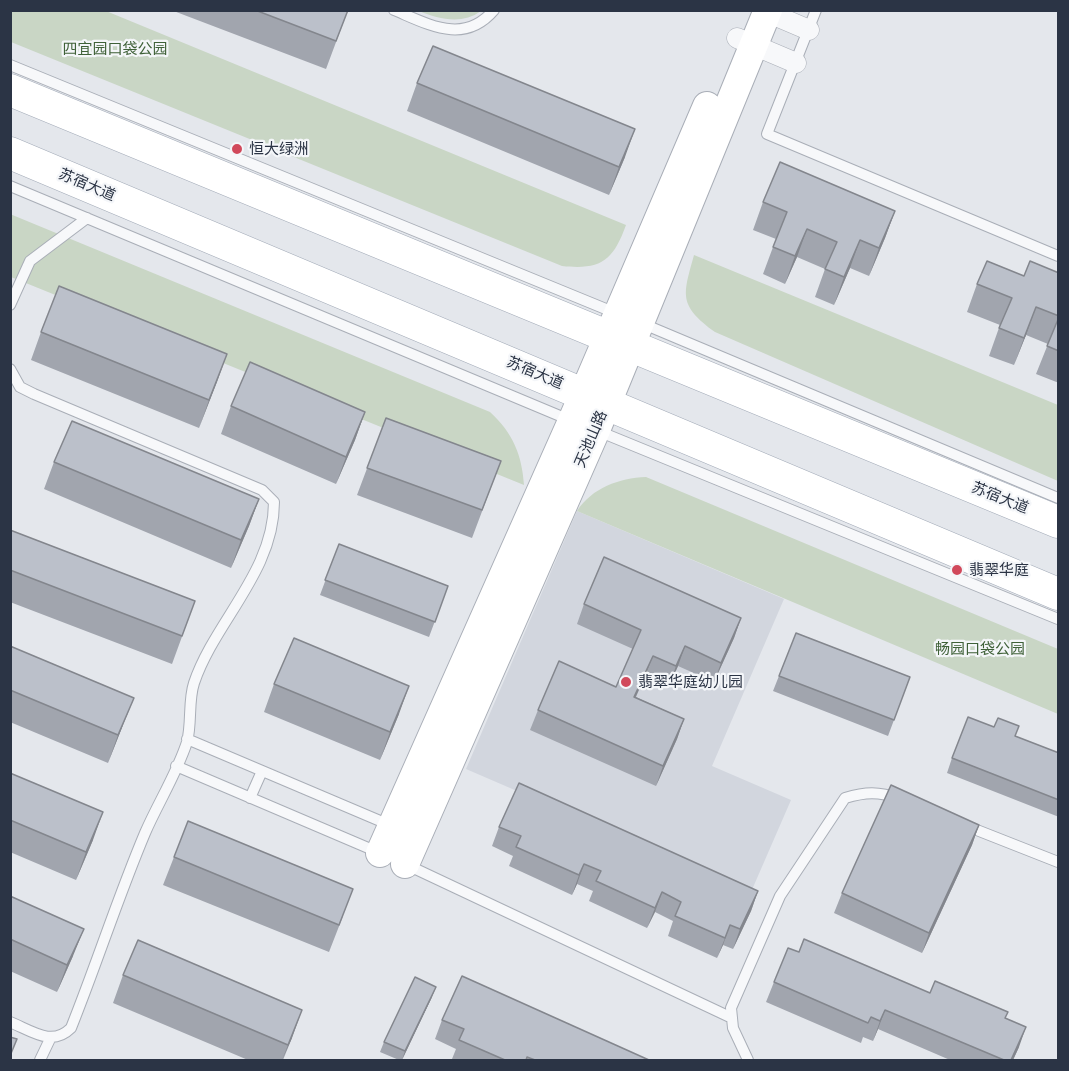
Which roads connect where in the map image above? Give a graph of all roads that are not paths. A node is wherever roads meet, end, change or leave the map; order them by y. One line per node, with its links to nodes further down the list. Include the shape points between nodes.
1 (394, 10): 2 (lane, via 435,27 462,30 483,23)
2 (494, 10)
3 (816, 10): 5 (lane)
4 (761, 11): 5 (street); 6 (street, 天池山路)
5 (809, 30): 7 (lane)
6 (745, 41): 7 (street); 15 (street, 天池山路)
7 (796, 63): 13 (lane, via 767,134)
8 (10, 65): 15 (lane)
9 (10, 90): 15 (main road, 苏宿大道)
10 (10, 153): 17 (main road, 苏宿大道)
11 (10, 186): 12 (lane)
12 (87, 218): 14 (lane, via 30,261); 17 (lane)
13 (1059, 256)
14 (10, 305)
15 (624, 330): 17 (street, 天池山路); 18 (lane); 19 (main road, 苏宿大道)
16 (10, 369): 22 (lane, via 20,387 33,394 262,490 274,502 269,534 247,588 193,685)
17 (588, 416): 20 (main road, 苏宿大道); 21 (lane); 28 (street); 29 (street, 天池山路)
18 (1059, 498)
19 (1059, 522)
20 (1059, 594)
21 (1059, 619)
22 (187, 739): 23 (lane); 24 (lane)
23 (176, 766): 25 (lane); 33 (lane, via 145,834 71,1028 63,1036)
24 (262, 771): 25 (lane); 28 (lane)
25 (250, 798): 29 (lane)
26 (906, 802): 31 (lane, via 884,793 866,792 845,798 780,896 731,1008)
27 (949, 819): 30 (lane)
28 (392, 826): 29 (street)
29 (392, 859): 31 (lane)
30 (1059, 862)
31 (732, 1018): 35 (lane)
32 (10, 1022): 33 (lane)
33 (50, 1039): 34 (lane)
34 (40, 1060)
35 (748, 1060)

